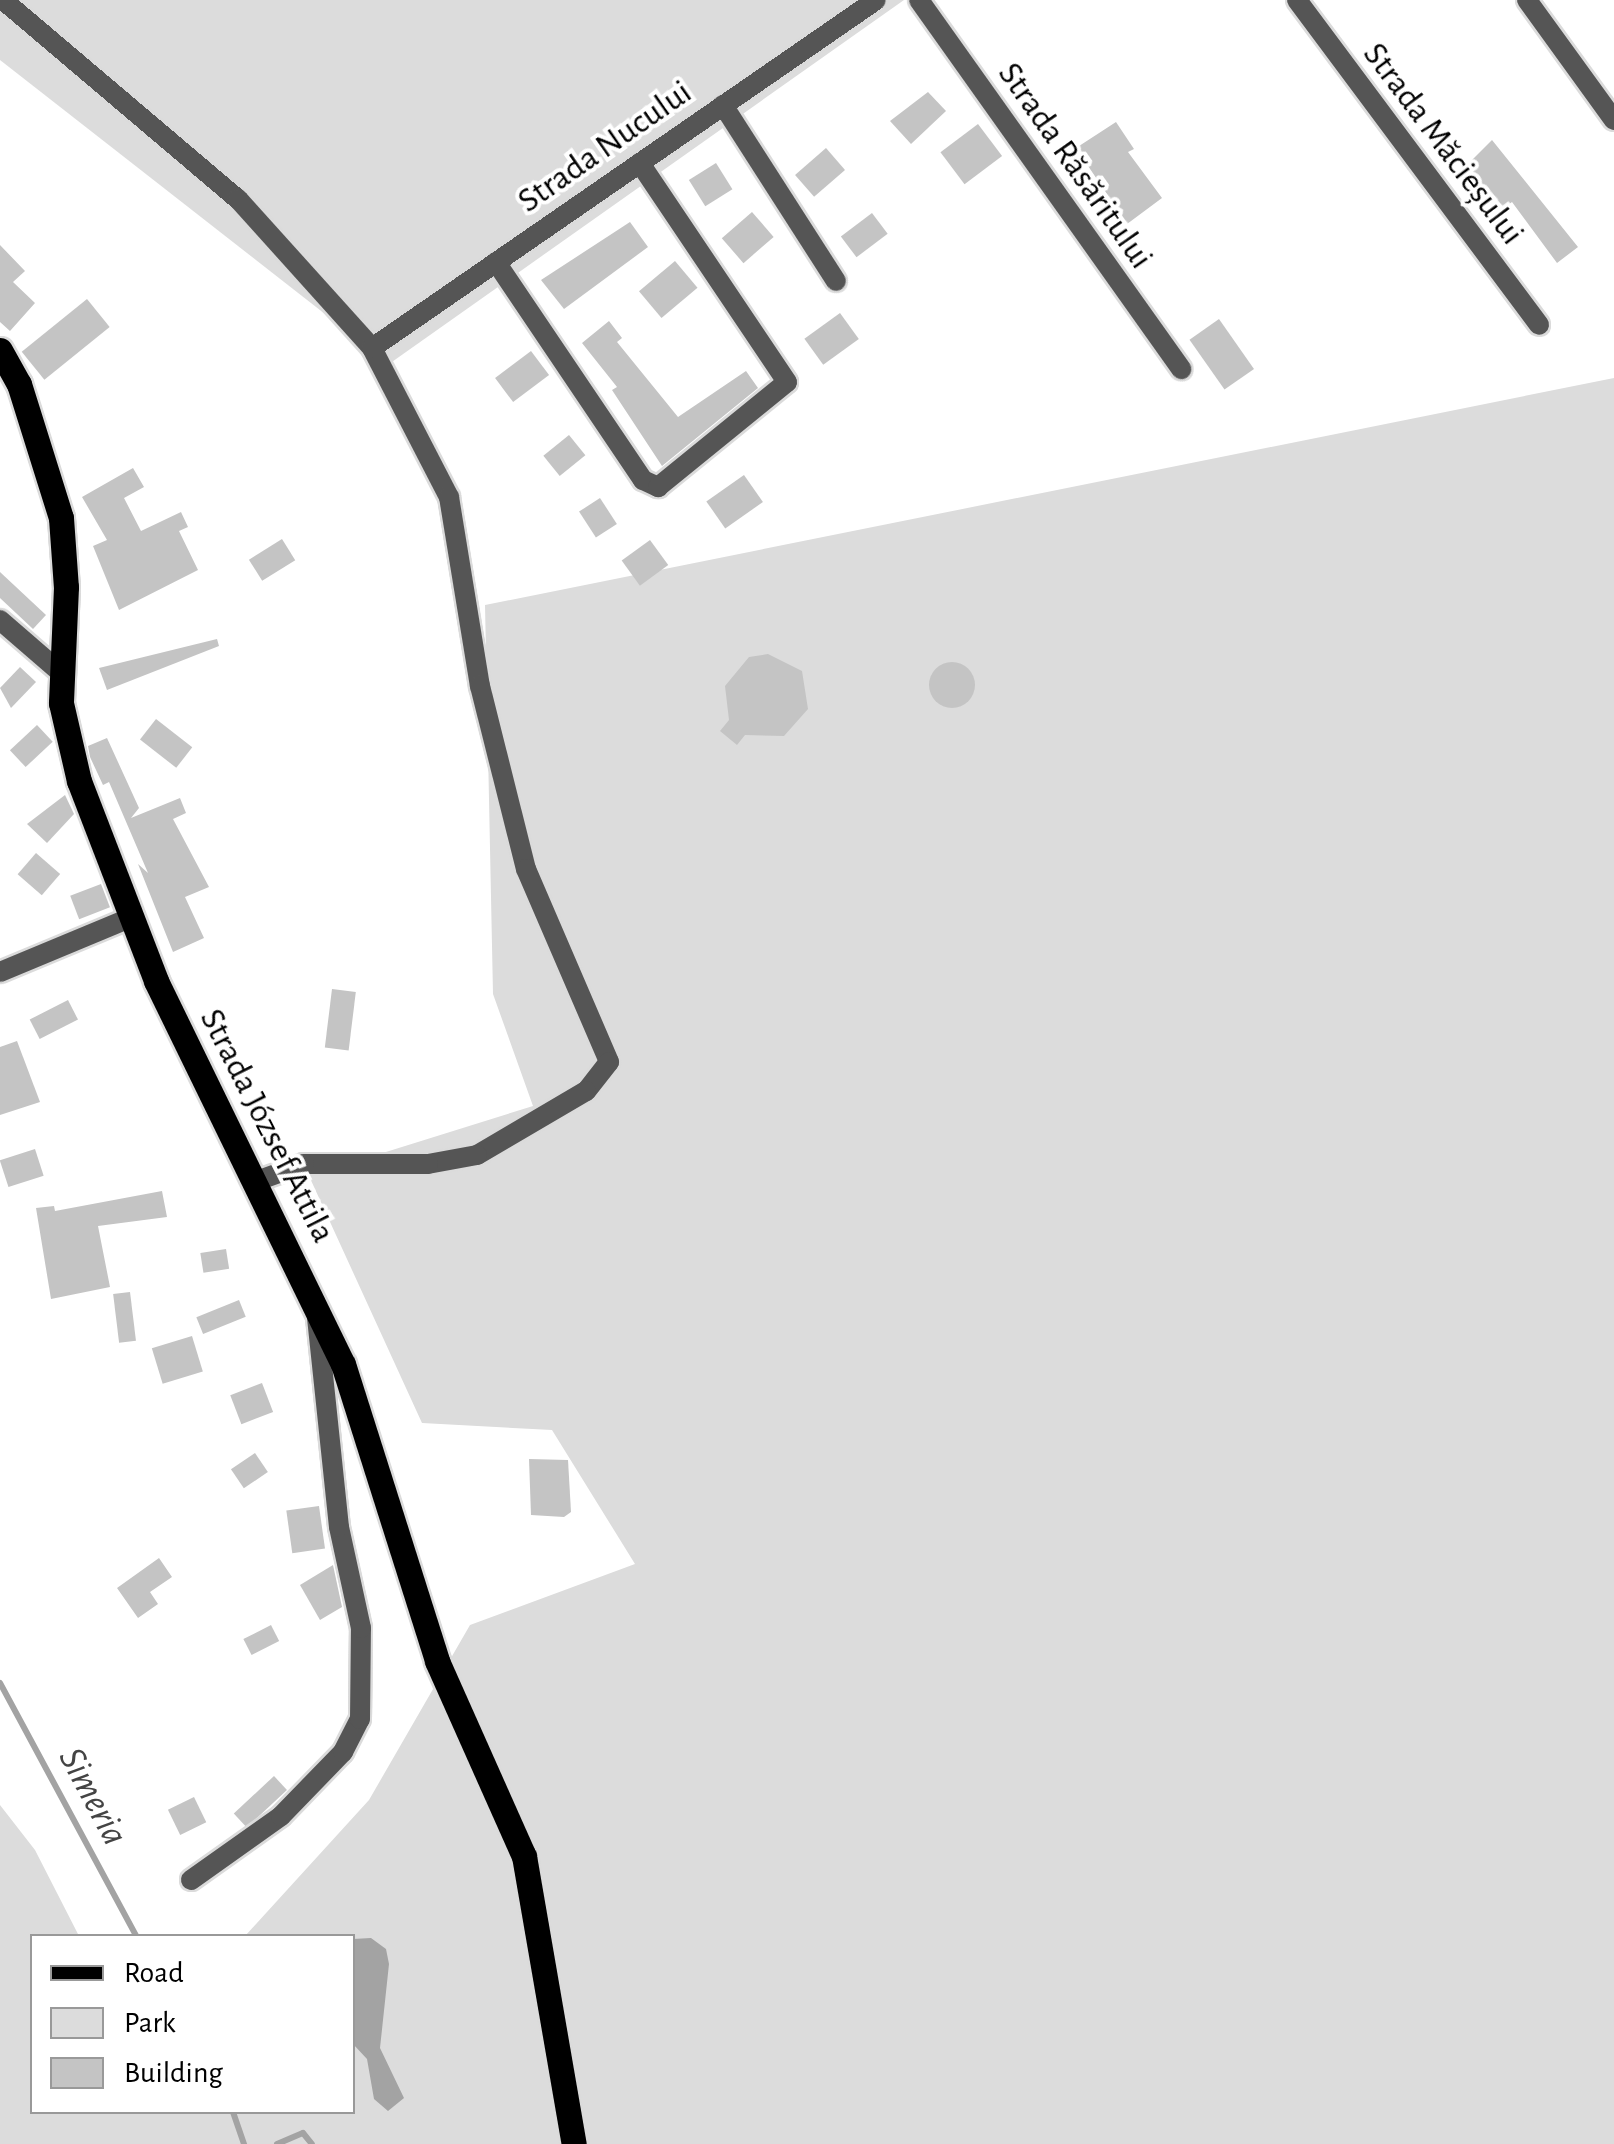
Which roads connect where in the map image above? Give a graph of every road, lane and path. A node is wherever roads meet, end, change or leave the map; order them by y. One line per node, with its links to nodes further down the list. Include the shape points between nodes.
1 (2, 0): 12 (street, via 238,199)
2 (876, 0): 6 (street, Strada Nucului)
3 (919, 0): 14 (street, Strada Răsăritului)
4 (1297, 0): 11 (street, Strada Măcieșului)
5 (1527, 0): 7 (street)
6 (723, 105): 8 (street, Strada Nucului); 10 (street)
7 (1614, 120)
8 (640, 163): 9 (street, Strada Nucului); 9 (street, via 788,382 658,487 643,480)
9 (496, 262): 12 (street, Strada Nucului)
10 (836, 281)
11 (1540, 325)
12 (372, 348): 19 (street, via 449,497 480,686 526,869 608,1062 586,1091 477,1156 428,1164 304,1164)
13 (0, 350): 16 (main road, Strada József Attila, via 24,398 60,518 66,587)
14 (1181, 369)
15 (0, 620): 16 (street)
16 (60, 672): 17 (main road, Strada József Attila, via 69,750)
17 (130, 918): 18 (street); 19 (main road, Strada József Attila)
18 (0, 972)
19 (254, 1182): 20 (main road, Strada József Attila)
20 (316, 1300): 21 (street, Strada József Attila, via 340,1527 361,1628 360,1719 343,1752 282,1816); 22 (main road, via 356,1402 437,1661 532,1880)
21 (191, 1880)
22 (574, 2144)

